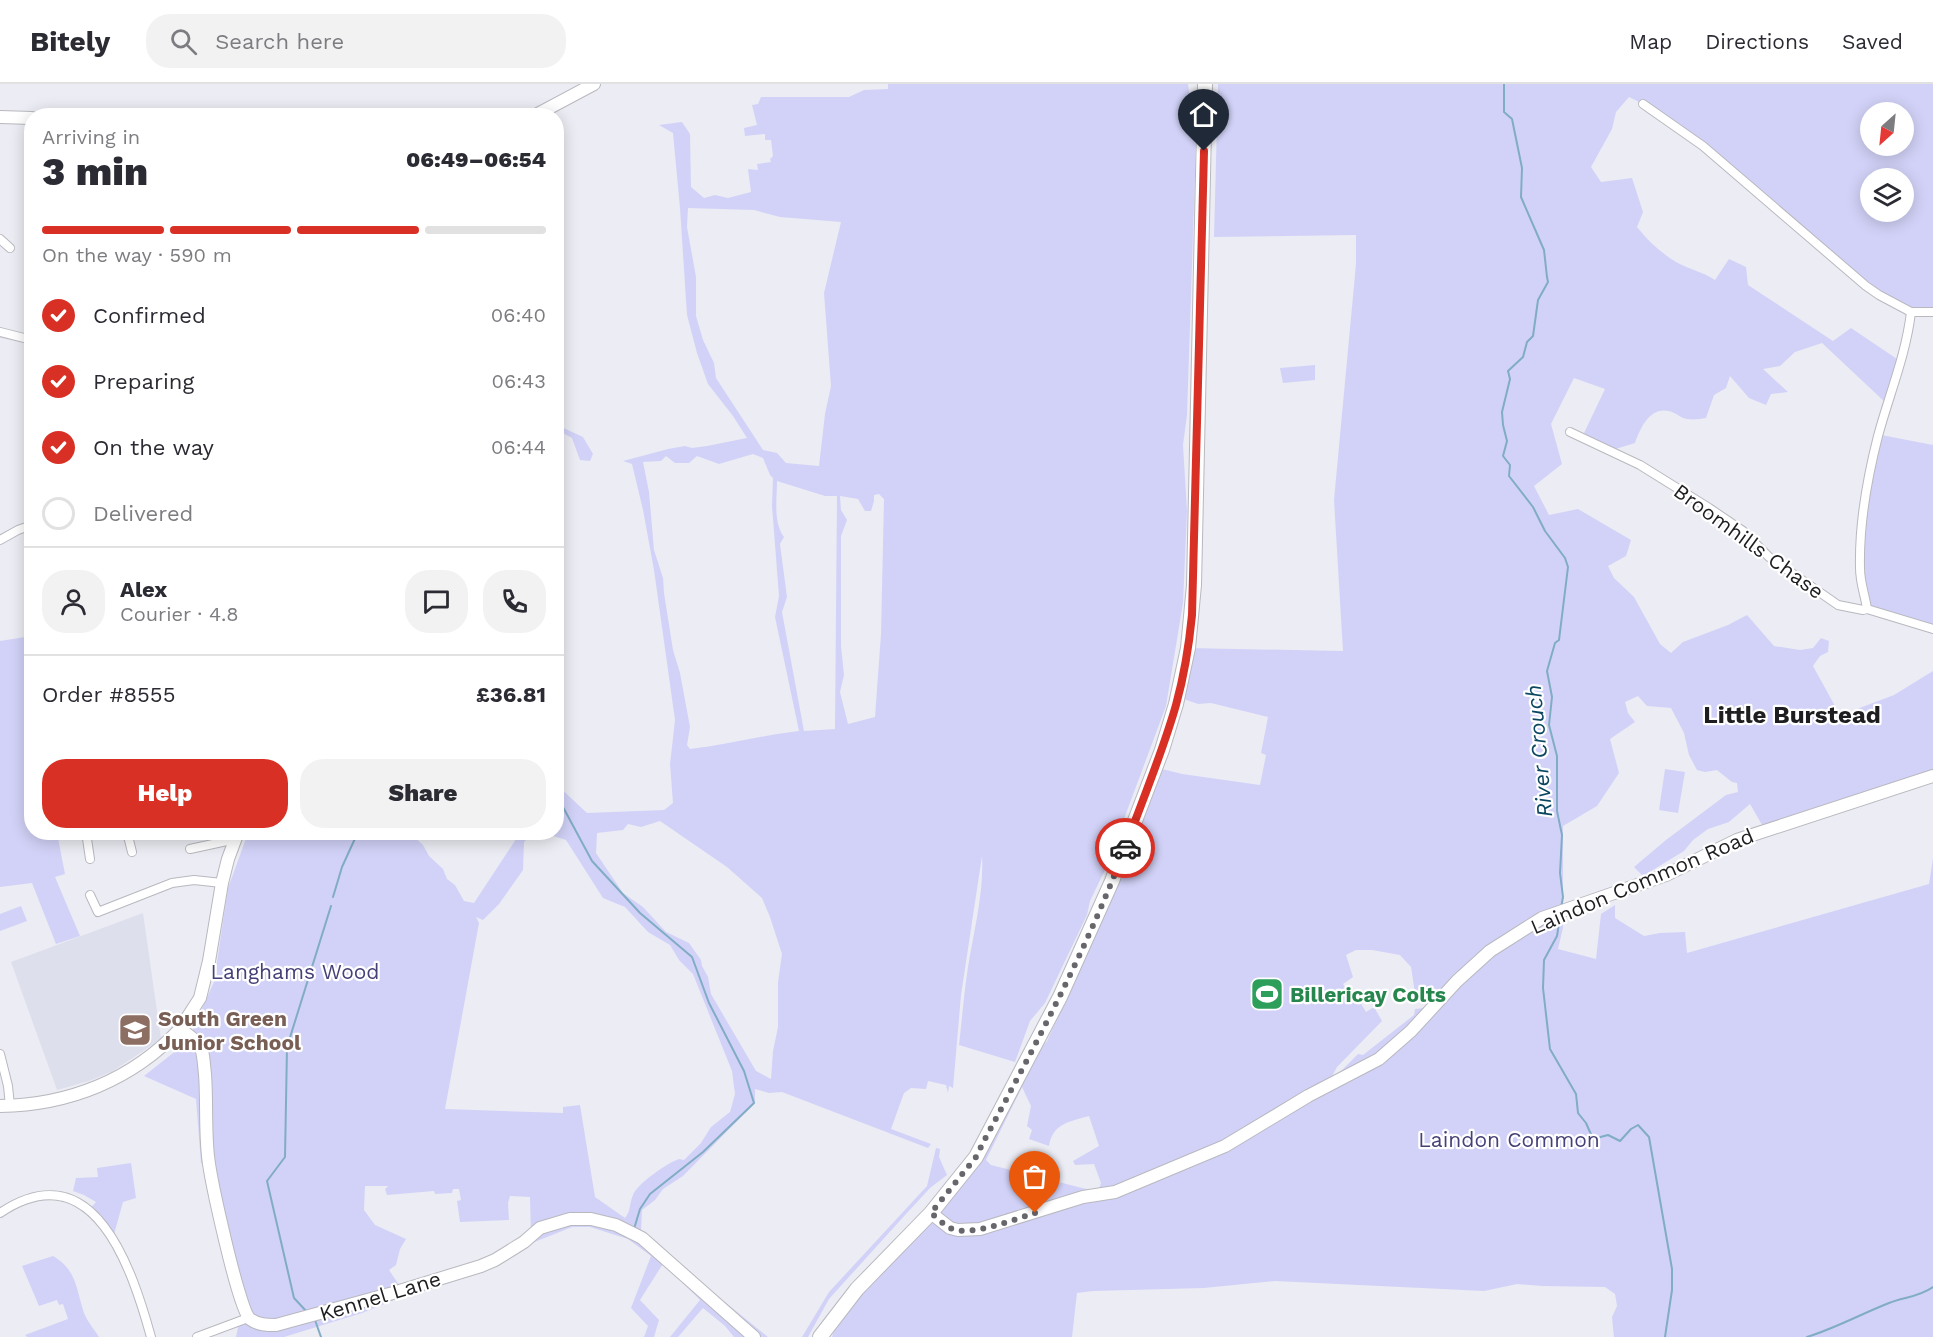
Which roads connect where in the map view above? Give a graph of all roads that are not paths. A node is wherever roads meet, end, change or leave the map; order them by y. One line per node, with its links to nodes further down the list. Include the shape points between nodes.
1 (594, 84): 4 (street)
2 (1205, 84): 32 (main road, via 1194,585 1189,646 1178,698 1112,880 1060,997 976,1157)
3 (1643, 104): 9 (street, via 1703,146 1866,286)
4 (549, 108)
5 (0, 117): 6 (street)
6 (24, 117)
7 (0, 239): 8 (street)
8 (10, 248)
9 (1911, 312): 10 (street); 16 (street, via 1878,437 1862,519 1860,568)
10 (1933, 312)
11 (0, 332): 12 (street)
12 (24, 338)
13 (1570, 432): 16 (street, Broomhills Chase, via 1640,465 1709,508 1743,531 1769,558 1838,605)
14 (24, 528): 15 (street)
15 (0, 540)
16 (1867, 609): 17 (street, Broomhills Chase)
17 (1933, 629)
18 (1933, 776): 32 (street, Laindon Common Road, via 1737,840 1666,875 1542,918 1490,951 1379,1059 1226,1146 1139,1184 980,1229 950,1228)
19 (87, 840): 25 (street)
20 (129, 840): 24 (street)
21 (223, 840): 23 (street)
22 (235, 840): 26 (street)
23 (190, 849)
24 (132, 852)
25 (90, 859)
26 (222, 883): 27 (street, via 172,883 98,912); 28 (street, via 200,998)
27 (90, 895)
28 (180, 1029): 30 (street, via 153,1055 107,1083 60,1100); 34 (street, via 201,1049 208,1157 224,1234)
29 (0, 1054): 30 (street, via 8,1086)
30 (5, 1106)
31 (0, 1213): 35 (street, via 37,1197 55,1196 89,1210 123,1256)
32 (931, 1213): 33 (main road, via 857,1289)
33 (839, 1314): 38 (main road); 39 (main road)
34 (248, 1318): 36 (street); 37 (street, Kennel Lane, via 261,1325 276,1325 393,1293 495,1260 553,1223 591,1219 616,1225 642,1238)
35 (152, 1337)
36 (197, 1337)
37 (754, 1337)
38 (820, 1337)
39 (827, 1337)

